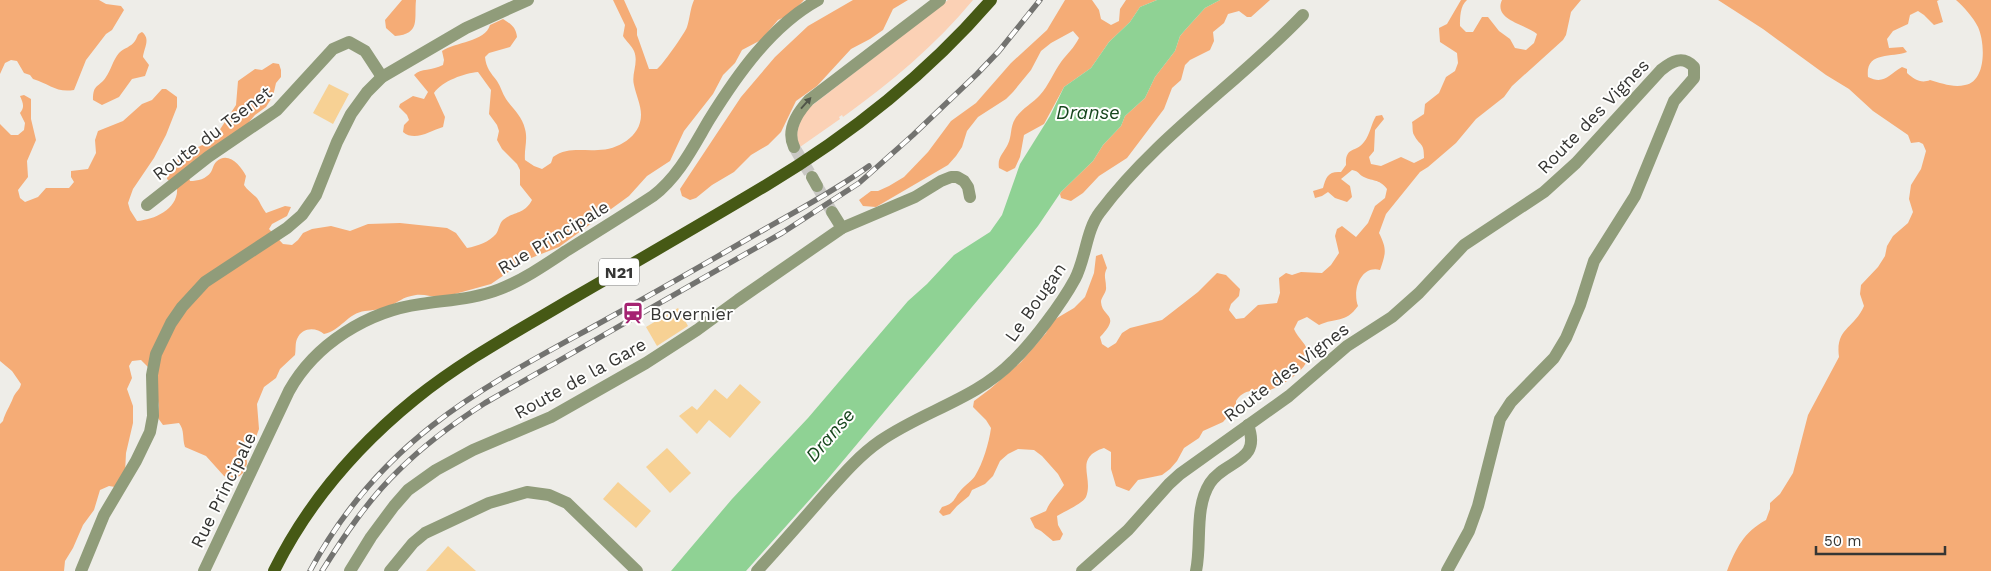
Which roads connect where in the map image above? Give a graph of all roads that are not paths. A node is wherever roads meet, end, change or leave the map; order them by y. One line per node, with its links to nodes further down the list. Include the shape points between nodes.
1 (528, 0): 6 (street, via 466,28)
2 (818, 0): 14 (street, Rue Principale, via 792,18 753,57 676,174 653,196 499,290 387,312 346,332 319,352 289,391)
3 (940, 0): 7 (street, one-way to 3, via 792,128 799,111 809,100)
4 (991, 0): 15 (main road, N21, via 924,70 830,144 760,189 497,343 416,398 334,479 296,531)
5 (1303, 15): 19 (street, Le Bougan, via 1280,40 1224,87 1122,183 1098,214 1075,279 1014,361 982,387 904,426 871,448 845,472)
6 (382, 77): 9 (street, Route du Tsenet, via 365,51 349,42 333,49 277,110 208,157); 13 (street, via 366,92 351,114 316,195 302,215 205,282 171,323 156,354 150,432 104,515)
7 (794, 147)
8 (970, 197): 11 (street, Route de la Gare, via 964,181 951,177 915,197)
9 (147, 205)
10 (832, 212): 11 (street)
11 (842, 228): 16 (street, Route de la Gare, via 646,363 559,412 453,460 422,479 383,519)
12 (1248, 425): 20 (street, Route des Vignes, via 1173,480 1141,517); 21 (street, via 1252,445 1247,454 1215,477 1206,490); 22 (street, Route des Vignes, via 1289,396 1347,346 1392,317 1469,241 1544,192 1576,164 1666,66 1678,60 1688,62 1695,71 1694,78 1674,101 1635,196 1594,261 1566,338 1554,358 1511,402 1500,419 1478,506 1469,531)
13 (81, 571)
14 (204, 571)
15 (274, 571)
16 (350, 571)
17 (390, 571): 18 (street, via 425,533 489,503 527,492 549,494 567,503)
18 (637, 571)
19 (758, 571)
20 (1082, 571)
21 (1196, 571)
22 (1447, 571)

